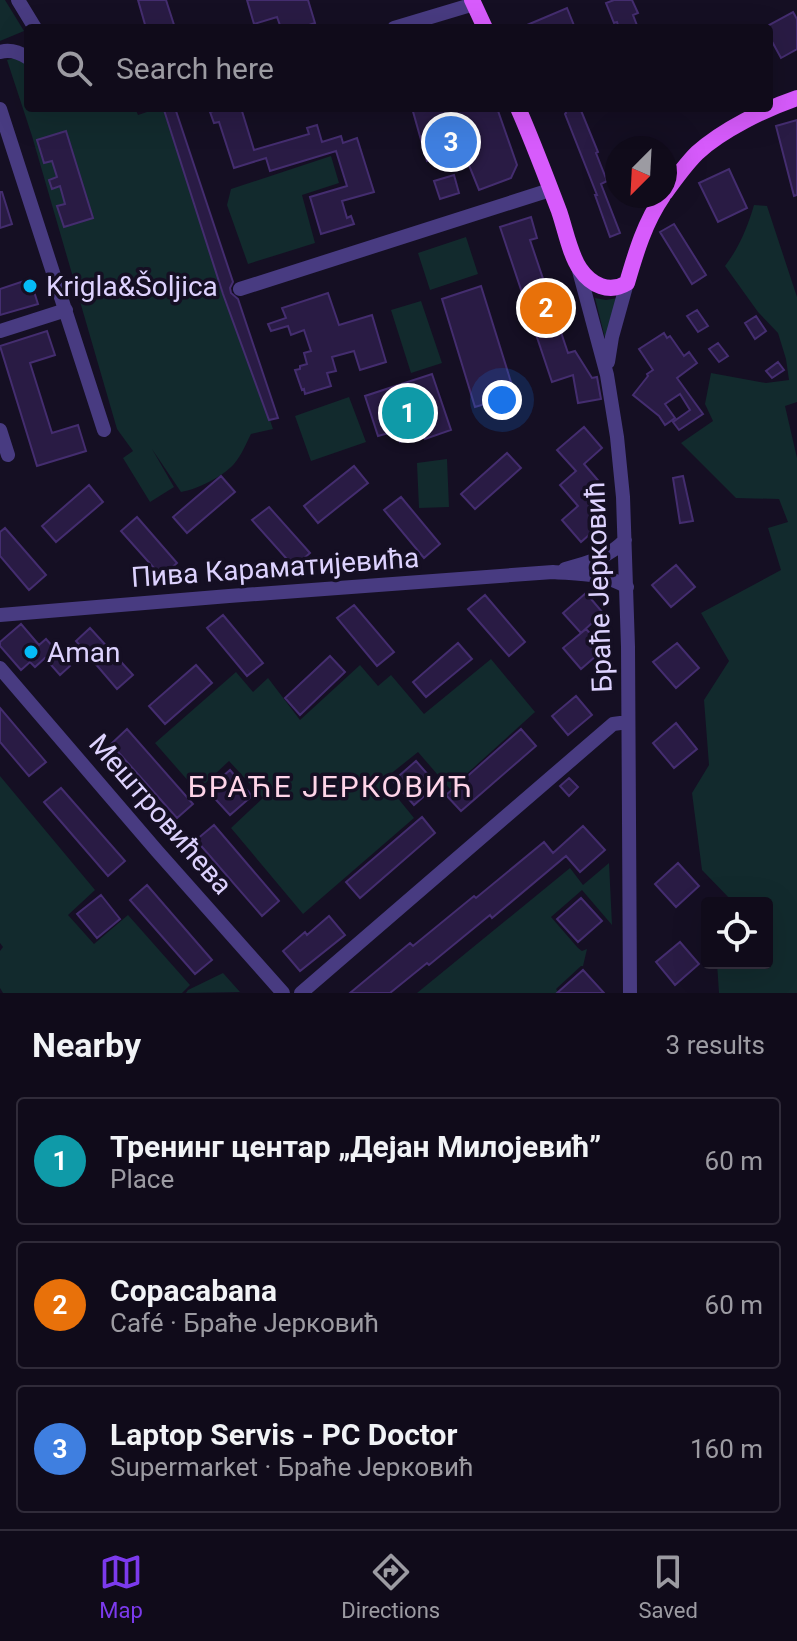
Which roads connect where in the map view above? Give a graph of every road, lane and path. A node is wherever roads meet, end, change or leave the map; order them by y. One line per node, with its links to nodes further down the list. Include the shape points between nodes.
1 (18, 0): 3 (street)
2 (473, 2): 4 (street); 5 (main road)
3 (33, 24)
4 (406, 24)
5 (483, 24)
6 (0, 52): 7 (street)
7 (24, 56)
8 (797, 98): 9 (main road)
9 (773, 108)
10 (0, 109): 19 (street)
11 (520, 112): 14 (main road, Браће Јерковић)
12 (764, 112): 13 (main road, via 709,143)
13 (677, 176)
14 (550, 190): 16 (main road, Браће Јерковић); 18 (street)
15 (655, 208): 17 (main road)
16 (578, 267): 17 (main road, via 602,287); 21 (street, Браће Јерковић)
17 (627, 283): 21 (street)
18 (240, 289)
19 (66, 310): 20 (street); 23 (street)
20 (0, 331)
21 (607, 375): 25 (street, Браће Јерковић)
22 (0, 430): 24 (street)
23 (104, 430)
24 (8, 455)
25 (625, 540): 26 (street, Пива Караматијевића, via 602,558); 27 (street, Браће Јерковић)
26 (553, 572): 27 (street, Пива Караматијевића, via 603,576); 28 (street, Пива Караматијевића)
27 (627, 587): 30 (street, Браће Јерковић)
28 (0, 615)
29 (0, 668): 31 (street, Мештровићева)
30 (628, 722): 32 (street, via 613,724 596,737); 33 (street, Браће Јерковић)
31 (283, 993)
32 (301, 993)
33 (630, 993)

